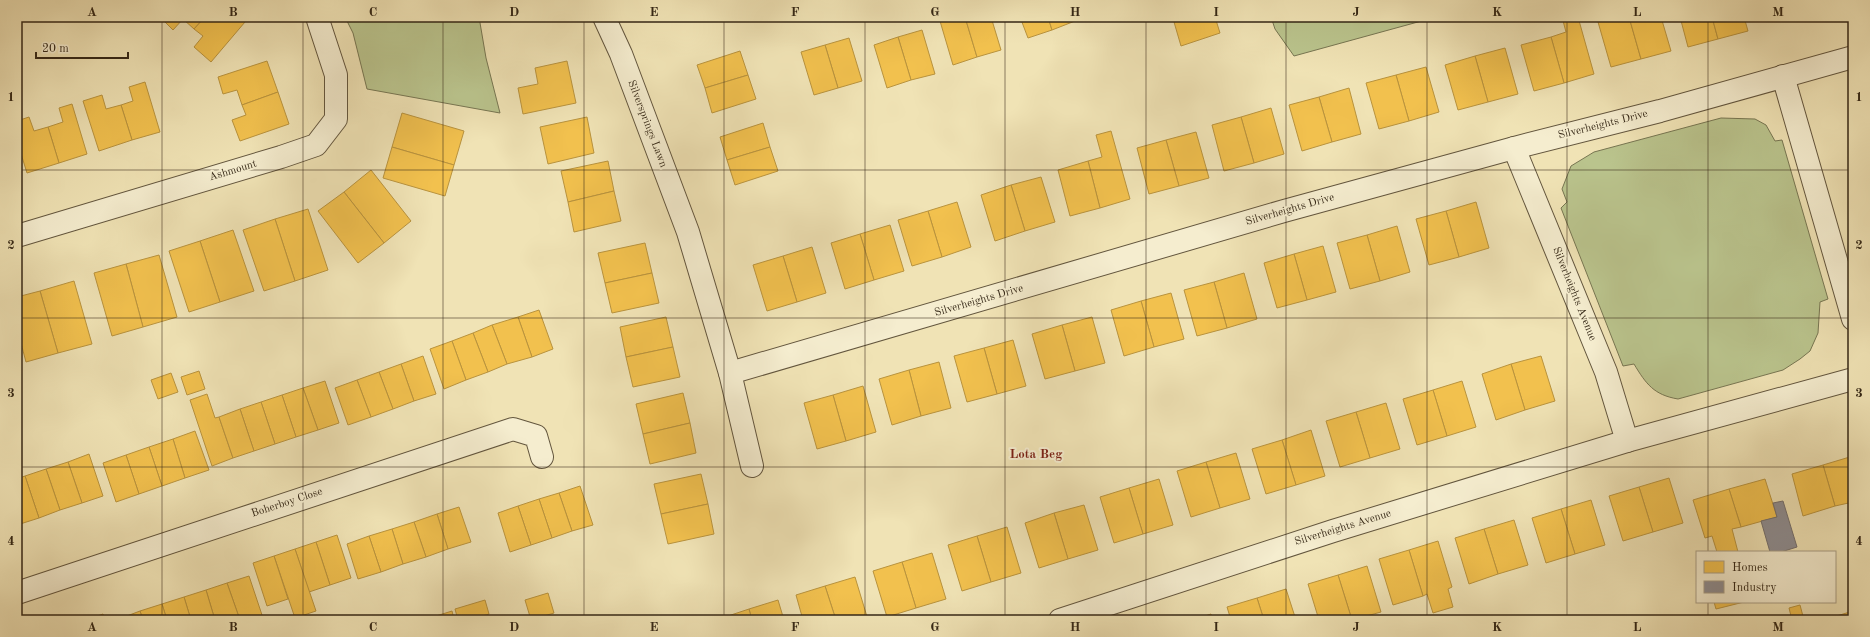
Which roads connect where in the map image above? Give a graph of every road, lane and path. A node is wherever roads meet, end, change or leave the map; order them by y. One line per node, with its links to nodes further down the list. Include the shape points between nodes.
1 (317, 17): 6 (street, Ashmount, via 336,75 336,119 316,145)
2 (604, 17): 8 (street, Silversprings Lawn, via 621,54 688,232)
3 (1853, 57): 4 (street, Silverheights Drive)
4 (1783, 76): 5 (street, Silverheights Drive, via 1660,111); 7 (street)
5 (1514, 148): 8 (street, Silverheights Drive, via 1277,213); 10 (street, Silverheights Avenue, via 1606,372)
6 (17, 236)
7 (1853, 319)
8 (730, 373): 12 (street)
9 (1853, 379): 10 (street, Silverheights Avenue)
10 (1627, 441): 14 (street, Silverheights Avenue, via 1333,531)
11 (542, 457): 13 (street, Boherboy Close, via 536,436 513,429)
12 (752, 466)
13 (17, 592)
14 (1060, 620)

